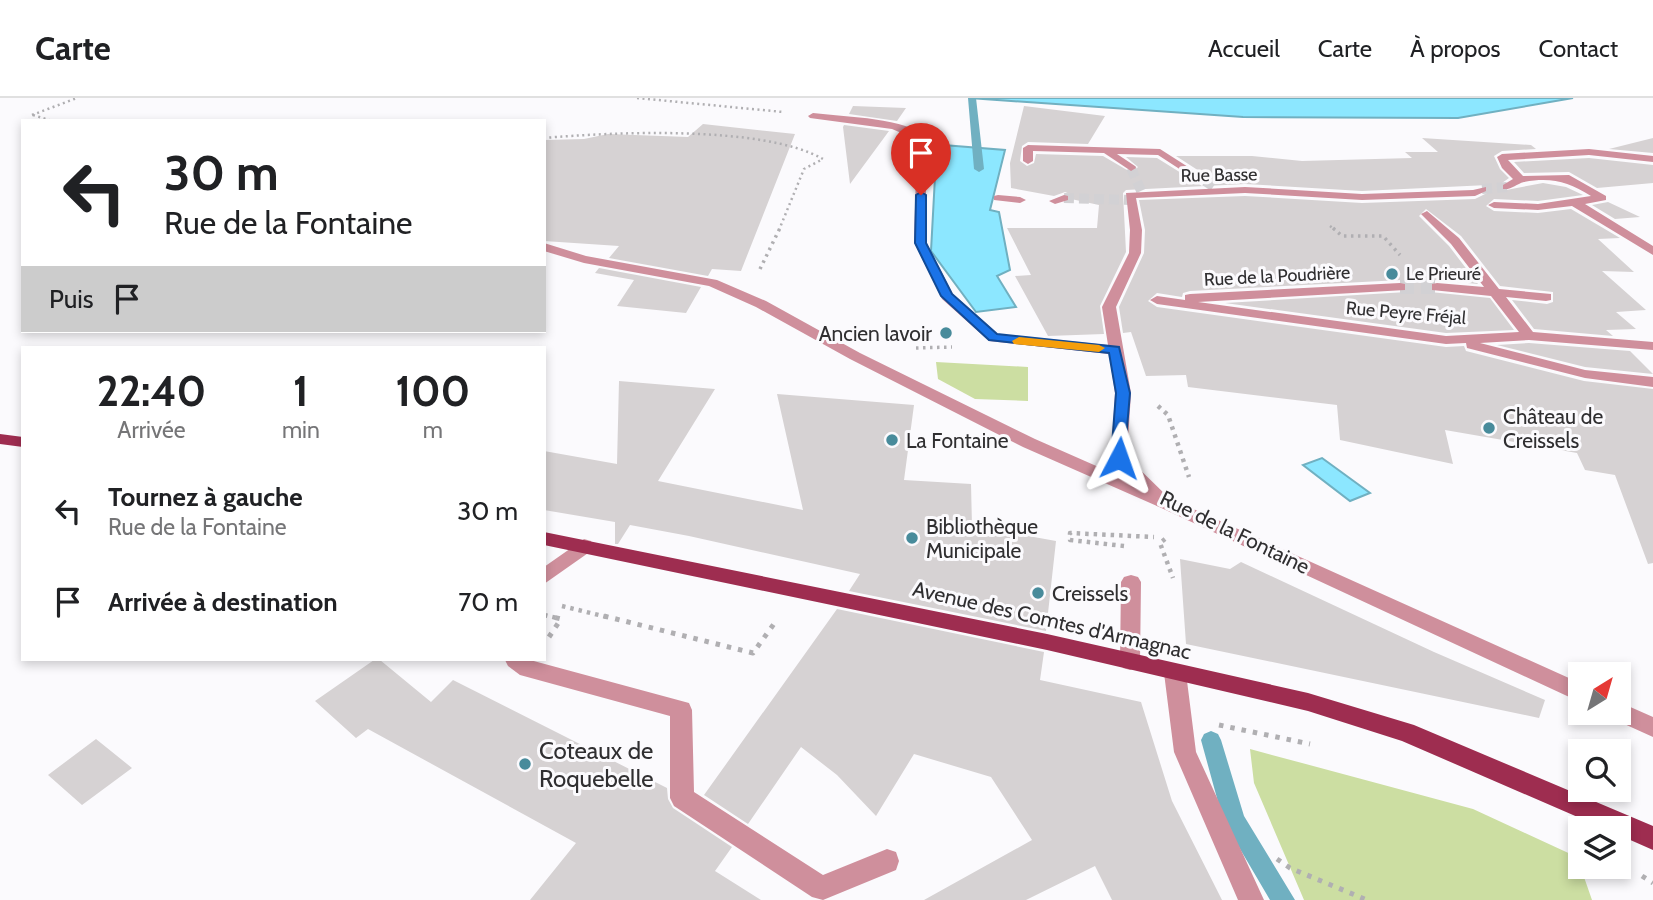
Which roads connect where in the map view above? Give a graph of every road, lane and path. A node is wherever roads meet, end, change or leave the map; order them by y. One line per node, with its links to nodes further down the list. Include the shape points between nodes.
1 (77, 98): 4 (path, via 32,115)
2 (637, 98): 3 (path)
3 (813, 116): 31 (street, via 906,130 930,142 921,173 920,243 947,296)
4 (45, 119)
5 (546, 138): 23 (path, via 612,131 685,133 786,145 823,159 804,169 763,268)
6 (1108, 152): 8 (street, via 1028,148); 9 (street); 11 (street, via 1160,152)
7 (1653, 159): 10 (street, via 1590,152 1502,157)
8 (1028, 161)
9 (1131, 169)
10 (1520, 179): 12 (street); 16 (street, via 1569,178 1602,198)
11 (1205, 181)
12 (1507, 187)
13 (1482, 189): 29 (street, Rue Basse, via 1427,196 1217,189 1130,195 1135,253)
14 (998, 198): 15 (street)
15 (1020, 200)
16 (1574, 202): 17 (street, via 1538,207); 21 (street)
17 (1494, 205)
18 (1446, 212): 26 (street, via 1427,214 1455,241)
19 (1323, 221): 22 (path, via 1342,236 1383,236 1401,256)
20 (546, 248): 23 (street)
21 (1653, 251)
22 (1410, 256)
23 (712, 283): 40 (street, via 1029,443)
24 (1400, 287): 28 (street, Rue de la Poudrière)
25 (1437, 287): 26 (street)
26 (1494, 295): 27 (street); 30 (street)
27 (1546, 298)
28 (1157, 300): 32 (street, Rue Peyre Fréjal)
29 (1109, 307): 35 (street, Rue de la Fontaine)
30 (1529, 336): 32 (street, Rue Peyre Fréjal); 33 (street, Rue Peyre Fréjal)
31 (994, 338): 34 (path, via 977,345); 35 (street)
32 (1446, 340): 36 (street, via 1585,374)
33 (1653, 346)
34 (913, 348)
35 (1115, 350): 40 (street, Rue de la Fontaine, via 1123,393 1119,458)
36 (1653, 382)
37 (1158, 406): 41 (path, via 1168,415)
38 (0, 439): 39 (main road)
39 (21, 442)
40 (1163, 502): 41 (street, Rue de la Fontaine)
41 (1204, 521): 55 (street, Rue de la Fontaine)
42 (546, 538): 44 (main road, Avenue des Comtes d'Armagnac)
43 (1160, 543): 46 (path)
44 (584, 546): 45 (street); 53 (main road, Avenue des Comtes d'Armagnac)
45 (546, 575)
46 (1173, 578)
47 (1131, 582): 53 (street)
48 (561, 606): 49 (path, via 753,653)
49 (783, 612)
50 (546, 615): 51 (path, via 561,619)
51 (546, 641)
52 (516, 661): 62 (street, via 527,669 681,710 682,798 821,888)
53 (1130, 662): 54 (main road, Avenue des Comtes d'Armagnac)
54 (1175, 673): 60 (main road, Avenue des Comtes d'Armagnac, via 1308,702 1406,732); 63 (street, via 1185,752)
55 (1568, 688)
56 (1631, 717): 58 (street)
57 (1207, 722): 59 (path)
58 (1653, 727)
59 (1313, 744)
60 (1653, 838)
61 (1270, 854): 64 (path, via 1290,868)
62 (887, 861)
63 (1251, 900)
64 (1367, 900)

